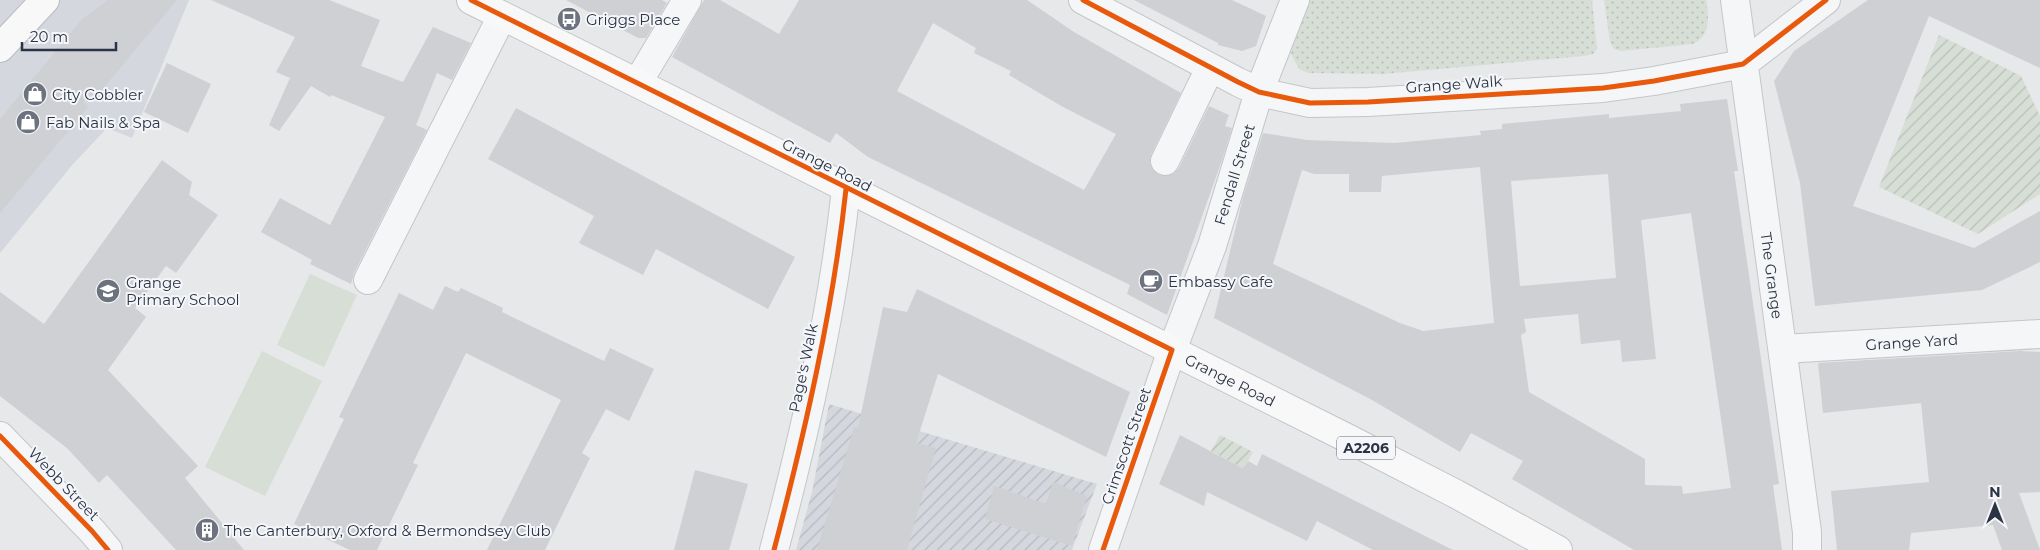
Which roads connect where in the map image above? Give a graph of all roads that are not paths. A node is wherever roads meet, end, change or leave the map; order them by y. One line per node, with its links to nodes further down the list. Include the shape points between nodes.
1 (44, 0): 9 (main road)
2 (471, 0): 8 (main road, Grange Road / A2206)
3 (687, 0): 12 (street)
4 (1083, 0): 11 (street, Grange Walk)
5 (1295, 0): 13 (street, Fendall Street)
6 (1734, 0): 10 (street, The Grange)
7 (1826, 0): 10 (street, Grange Walk)
8 (502, 16): 12 (main road, Grange Road / A2206); 16 (street)
9 (0, 48)
10 (1743, 64): 13 (street, Grange Walk, via 1603,88 1378,102 1310,103); 18 (street, The Grange)
11 (1210, 68): 13 (street, Grange Walk); 14 (street)
12 (638, 82): 15 (main road, Grange Road / A2206)
13 (1259, 92): 19 (street, Fendall Street, via 1212,246)
14 (1165, 162)
15 (846, 189): 19 (main road, Grange Road / A2206); 22 (street, Page's Walk, via 837,259 815,371)
16 (368, 280)
17 (2040, 334): 18 (street, Grange Yard)
18 (1782, 349): 25 (street, The Grange, via 1807,532)
19 (1172, 350): 23 (street, Crimscott Street); 24 (main road, Grange Road / A2206, via 1456,494)
20 (0, 436): 21 (street, Webb Street)
21 (108, 550)
22 (774, 550)
23 (1103, 550)
24 (1558, 550)
25 (1806, 550)

